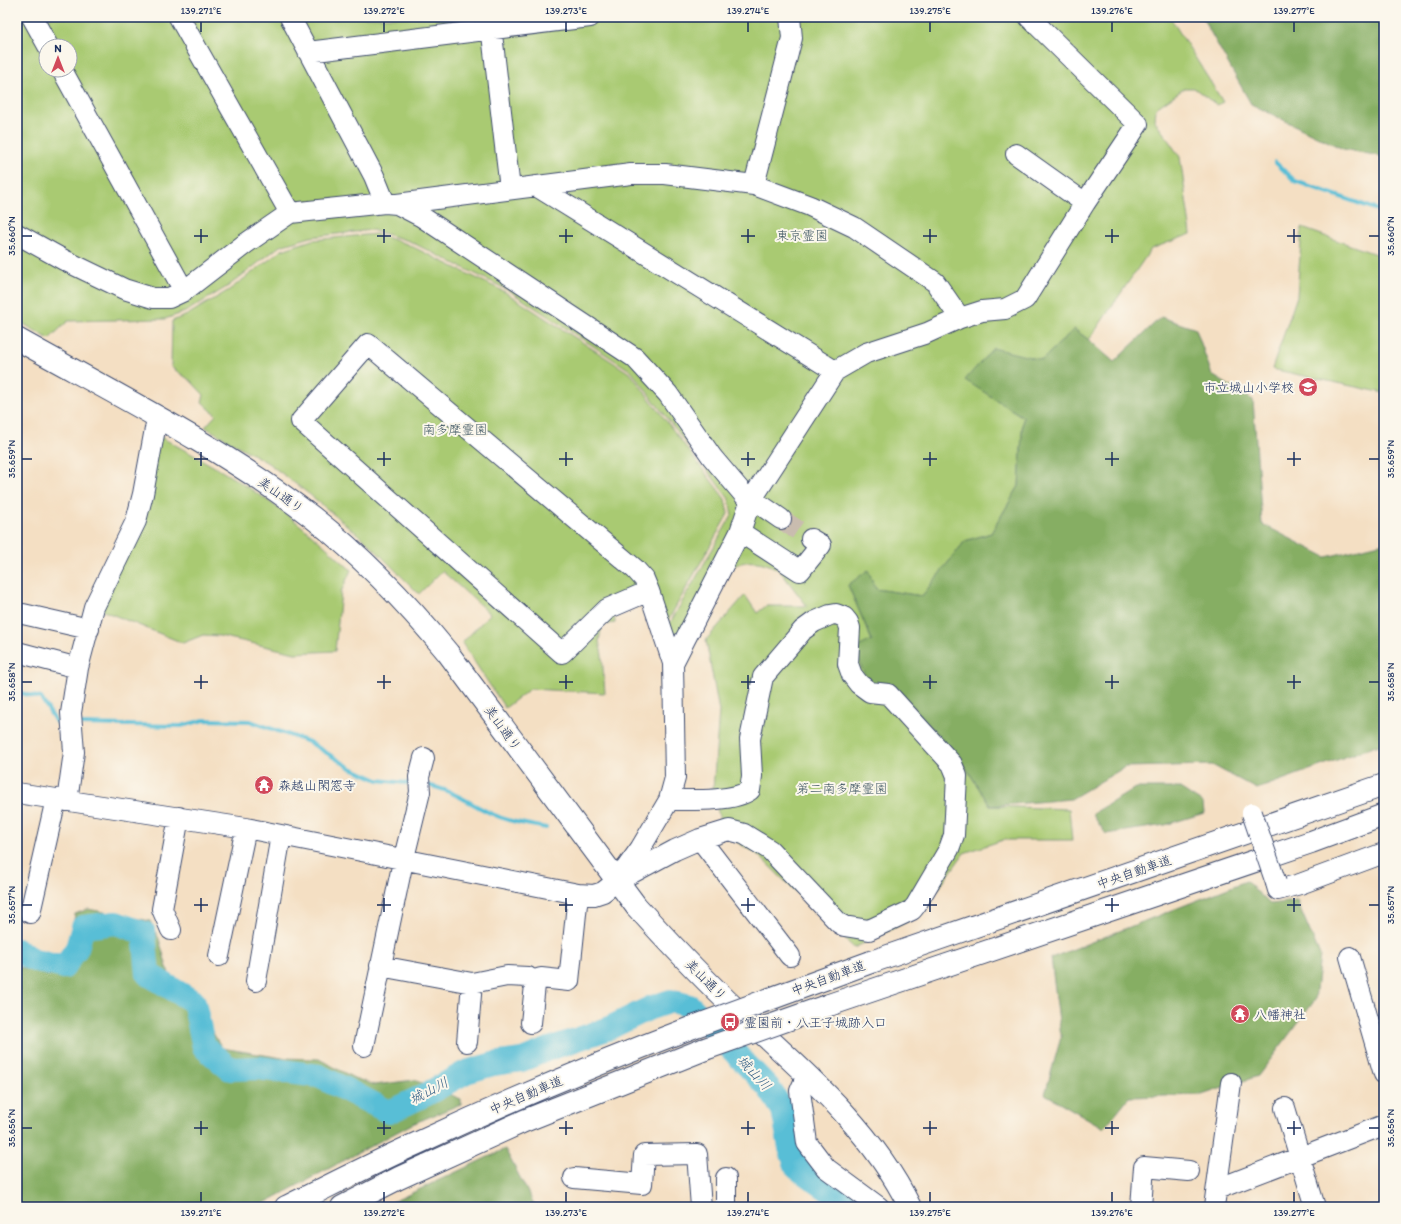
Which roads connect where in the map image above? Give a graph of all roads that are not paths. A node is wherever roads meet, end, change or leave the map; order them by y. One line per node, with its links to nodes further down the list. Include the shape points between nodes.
1 (32, 17): 8 (street)
2 (178, 17): 17 (street)
3 (290, 17): 9 (street)
4 (590, 17): 7 (street)
5 (790, 17): 12 (street, via 792,38)
6 (1029, 17): 16 (street, via 1138,124)
7 (491, 23): 9 (street); 14 (street)
8 (44, 38)
9 (308, 52): 15 (street)
10 (66, 78): 19 (street)
11 (1016, 154): 16 (street)
12 (754, 185): 13 (street, via 664,174 631,174); 20 (street, via 810,206 854,227 935,282)
13 (536, 186): 14 (street); 22 (street)
14 (510, 189): 15 (street)
15 (391, 203): 17 (street); 24 (street, via 422,217 635,358 668,394 712,457)
16 (1085, 204): 20 (street, via 1025,299 1005,309 982,311)
17 (290, 214): 19 (street, via 245,244)
18 (17, 234): 19 (street, via 124,289 153,298 169,298)
19 (184, 291)
20 (960, 318): 22 (street, via 927,333 866,353)
21 (17, 339): 23 (main road, 美山通り)
22 (835, 371): 24 (street)
23 (157, 418): 30 (street, via 136,521); 47 (main road, 美山通り, via 277,492 326,529 376,573 425,625 448,654)
24 (751, 500): 25 (street); 26 (street)
25 (781, 519)
26 (740, 532): 27 (street, via 800,571 821,545); 32 (street)
27 (811, 539)
28 (649, 591): 28 (street, via 644,579 635,569 368,344 301,421 562,653 607,609); 32 (street)
29 (23, 614): 30 (street)
30 (91, 622): 33 (street)
31 (17, 652): 33 (street)
32 (672, 663): 38 (street, via 675,778)
33 (78, 668): 37 (street, via 72,723 74,752)
34 (424, 758): 46 (street)
35 (1384, 785): 71 (main road, 中央自動車道, bridge, via 871,962 694,1027 514,1099 418,1142)
36 (17, 793): 37 (street)
37 (61, 800): 41 (street); 49 (street)
38 (669, 800): 44 (street, via 724,797 744,794 750,790 750,739 763,677 803,630 814,622 836,614 844,617 850,628 848,664 852,675 870,692 888,694 952,764 957,778 955,829 949,849 912,910 869,930 839,923 770,850 744,834 729,830); 47 (street)
39 (1250, 810): 45 (street, bridge, via 1278,890)
40 (1384, 815): 72 (main road, 中央自動車道, bridge, via 705,1049 524,1121)
41 (179, 817): 42 (street); 50 (street, via 162,909)
42 (246, 828): 43 (street); 51 (street)
43 (281, 835): 46 (street); 55 (street)
44 (700, 839): 47 (street); 52 (street)
45 (1384, 853)
46 (403, 859): 48 (street); 54 (street)
47 (617, 882): 48 (street, via 594,895); 62 (main road, 美山通り, via 670,944)
48 (578, 894): 56 (street, via 569,981 540,978)
49 (30, 913)
50 (171, 930)
51 (220, 956)
52 (790, 956)
53 (1350, 957): 61 (street)
54 (380, 966): 57 (street); 60 (street)
55 (256, 981)
56 (531, 981): 57 (street, via 528,977 507,976); 58 (street, via 535,985)
57 (472, 983): 59 (street)
58 (531, 1023)
59 (468, 1042)
60 (364, 1046)
61 (1383, 1069)
62 (807, 1075): 75 (street, via 800,1091 807,1143 826,1168); 76 (main road, 美山通り, via 870,1143)
63 (1231, 1082): 70 (street)
64 (1284, 1108): 66 (street)
65 (1384, 1125): 66 (street)
66 (1300, 1156): 70 (street); 78 (street)
67 (1189, 1171): 77 (street, via 1144,1167)
68 (574, 1178): 73 (street, via 642,1184 644,1155 697,1154)
69 (726, 1178): 74 (street)
70 (1216, 1198)
71 (286, 1207)
72 (342, 1207)
73 (701, 1207)
74 (726, 1207)
75 (880, 1207)
76 (910, 1207)
77 (1141, 1207)
78 (1315, 1207)

